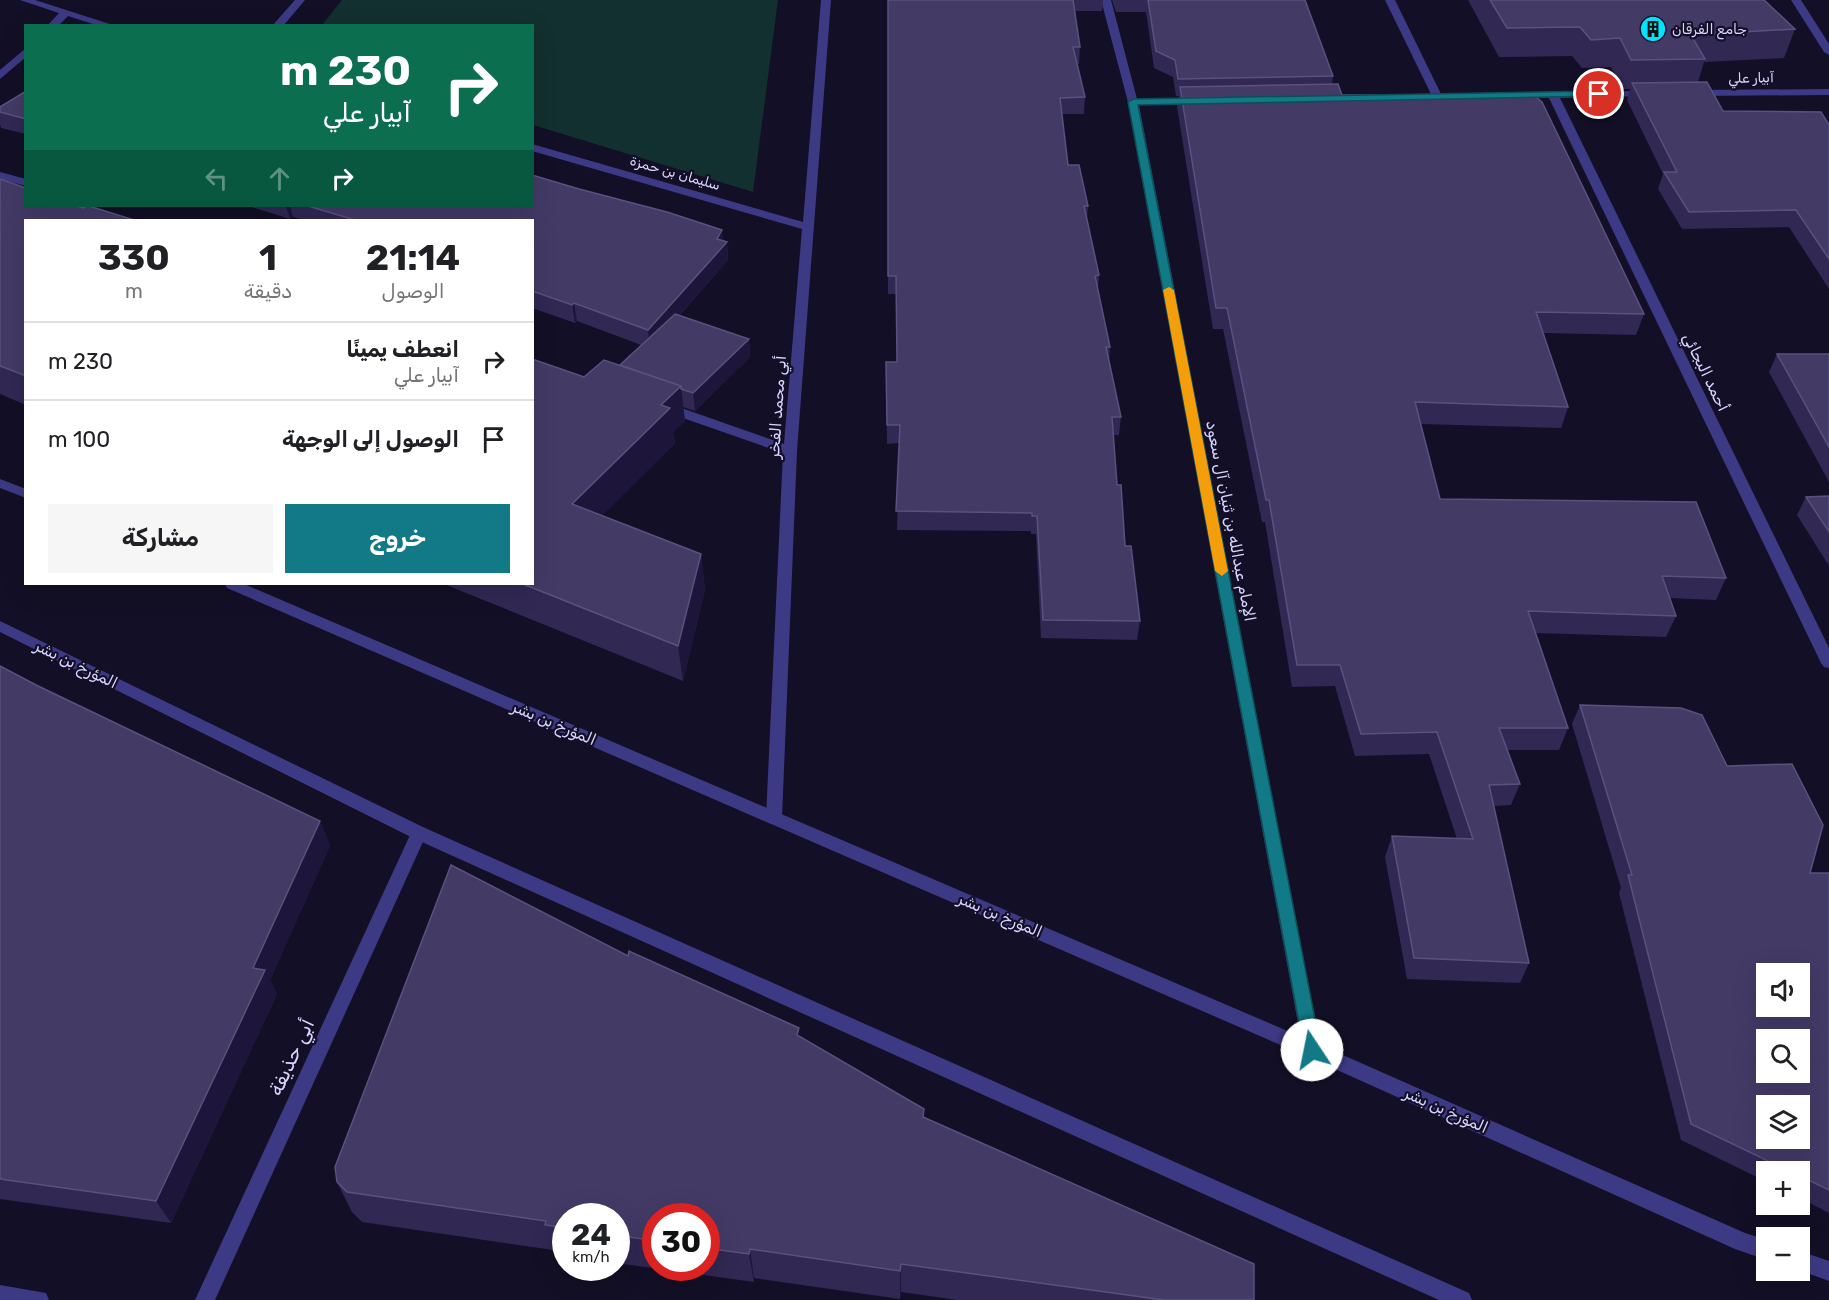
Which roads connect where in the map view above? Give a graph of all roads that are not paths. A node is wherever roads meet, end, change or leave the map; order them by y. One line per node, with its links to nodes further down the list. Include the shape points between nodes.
1 (25, 0): 7 (street)
2 (300, 0): 10 (street)
3 (826, 0): 27 (street, أبي محمد الفخر)
4 (1106, 0): 23 (street, الإمام عبدالله بن ثنيان آل سعود)
5 (1390, 0): 20 (street)
6 (1796, 0): 11 (street)
7 (66, 12): 8 (street); 9 (street)
8 (54, 24)
9 (105, 24)
10 (279, 24)
11 (1829, 52)
12 (24, 53): 13 (street)
13 (0, 76)
14 (1829, 92): 15 (street, آبيار علي)
15 (1680, 93)
16 (1553, 94): 17 (street); 18 (street); 34 (street, أحمد البجائي)
17 (1656, 94)
18 (1506, 95)
19 (1425, 96): 20 (street)
20 (1437, 96): 21 (street)
21 (1448, 96)
22 (1203, 100): 23 (street)
23 (1133, 102): 37 (street, الإمام عبدالله بن ثنيان آل سعود)
24 (534, 148): 27 (street, سليمان بن حمزة)
25 (0, 175): 26 (street)
26 (24, 182)
27 (808, 227): 29 (street, أبي محمد الفخر)
28 (656, 404): 29 (street)
29 (790, 451): 35 (street, أبي محمد الفخر)
30 (0, 483): 31 (street)
31 (24, 493)
32 (234, 585): 35 (street, المؤرخ بن بشر)
33 (0, 626): 36 (street, المؤرخ بن بشر)
34 (1829, 663)
35 (774, 818): 37 (street, المؤرخ بن بشر)
36 (419, 833): 43 (street, أبي حذيفة); 44 (street, المؤرخ بن بشر)
37 (1312, 1050): 38 (street, المؤرخ بن بشر)
38 (1756, 1246)
39 (1810, 1264): 40 (street)
40 (1829, 1271)
41 (0, 1294): 42 (street)
42 (39, 1300)
43 (204, 1300)
44 (1462, 1300)

